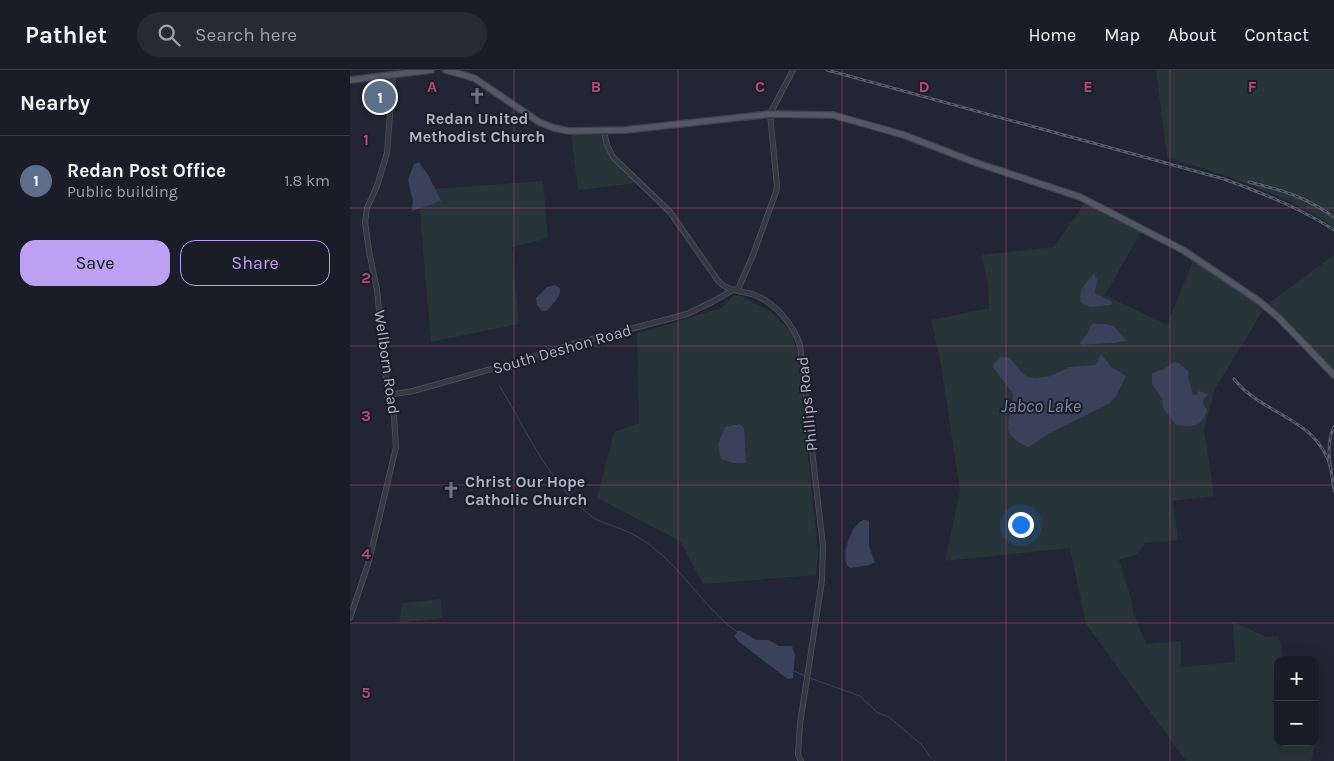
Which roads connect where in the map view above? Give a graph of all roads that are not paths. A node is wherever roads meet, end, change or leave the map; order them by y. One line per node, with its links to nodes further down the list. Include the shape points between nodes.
1 (431, 70): 4 (main road)
2 (446, 70): 7 (main road, via 474,78 532,118 554,128)
3 (793, 70): 6 (street)
4 (393, 75): 5 (main road); 10 (street, Wellborn Road, via 387,153 365,222 377,290)
5 (350, 80)
6 (770, 114): 7 (main road); 8 (street, via 776,192 753,255 739,287); 9 (main road, via 833,115 904,135 1080,197 1183,250 1239,286 1278,317)
7 (604, 131): 8 (street, Phillips Road, via 613,157 670,212 719,282)
8 (734, 290): 10 (street, South Deshon Road, via 687,314 395,394); 12 (street, Phillips Road, via 759,297 782,314 796,333 802,353 823,559 800,724 798,755)
9 (1334, 375)
10 (388, 399): 11 (street, Wellborn Road, via 394,416 396,447 368,562)
11 (350, 618)
12 (801, 761)

